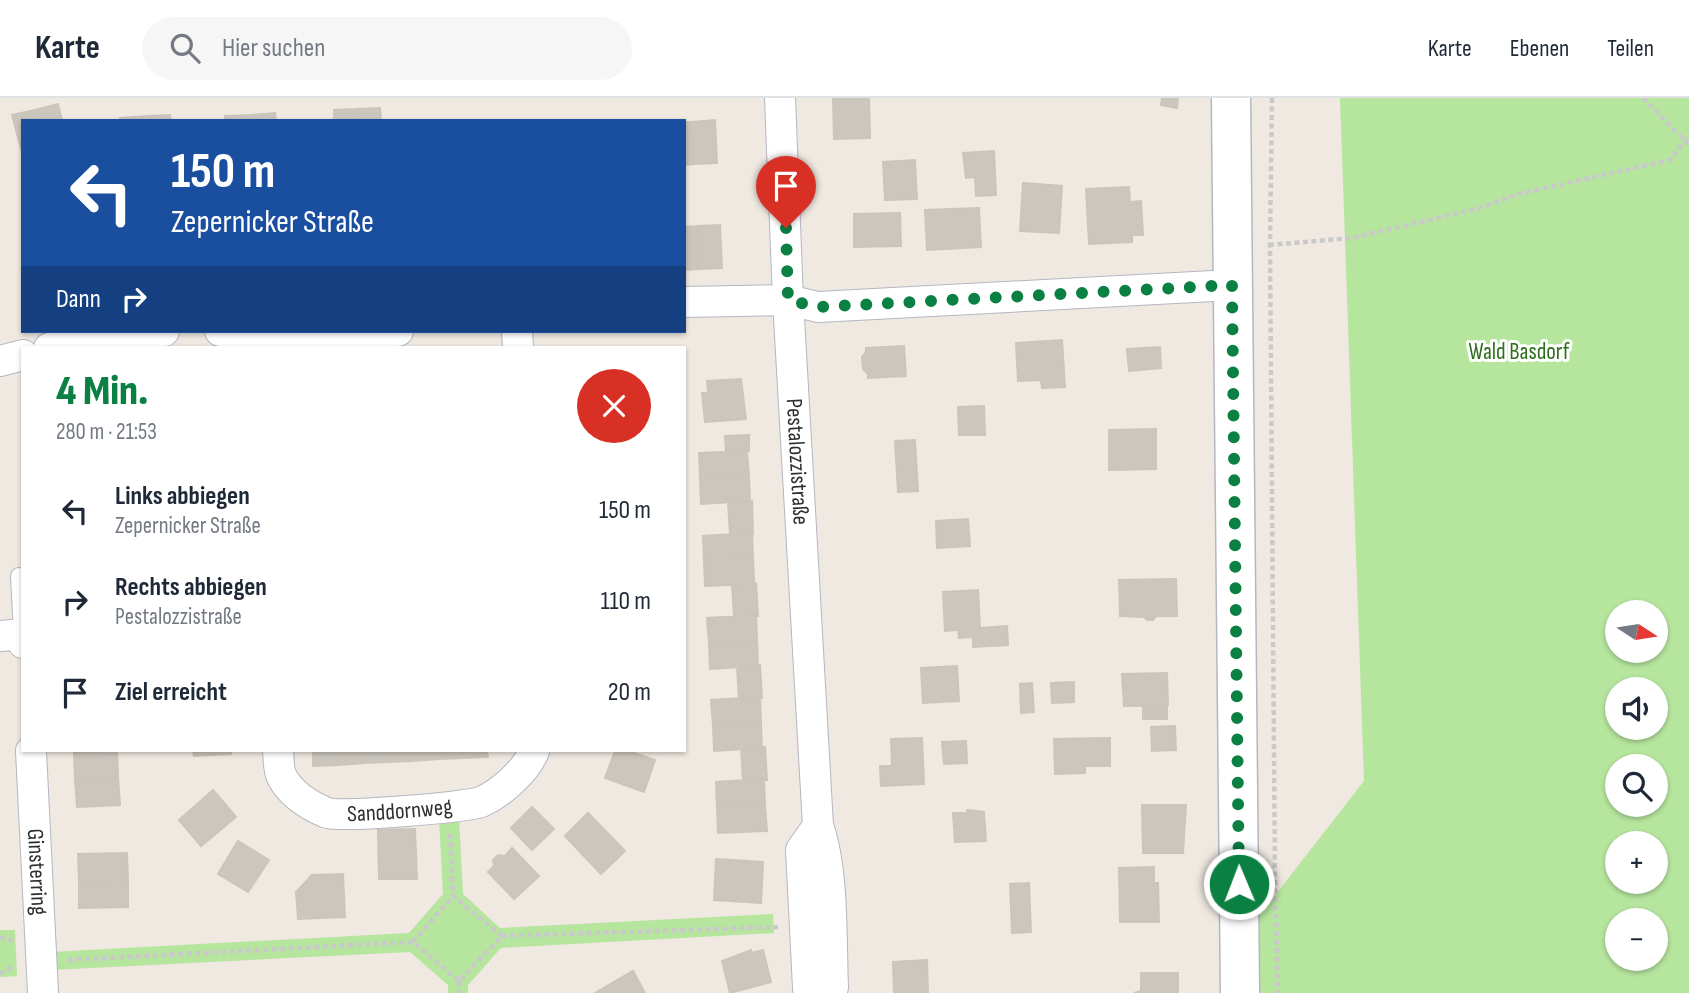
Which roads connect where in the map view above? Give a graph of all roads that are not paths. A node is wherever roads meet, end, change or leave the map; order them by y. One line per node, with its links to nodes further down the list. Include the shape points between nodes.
1 (780, 98): 4 (street, Pestalozzistraße)
2 (1231, 98): 3 (main road)
3 (1232, 285): 4 (street, via 818,307); 23 (main road)
4 (788, 300): 5 (street); 19 (street, Pestalozzistraße)
5 (686, 302)
6 (109, 333): 9 (street)
7 (367, 333): 8 (street)
8 (237, 338)
9 (57, 346)
10 (21, 356): 11 (street)
11 (0, 361)
12 (19, 576): 13 (lane)
13 (21, 615)
14 (21, 634): 15 (street)
15 (0, 636)
16 (31, 752): 20 (street, Ginsterring, via 28,958)
17 (278, 752): 18 (street, Sanddornweg, via 281,776 293,791 330,814 481,802 509,783)
18 (534, 752)
19 (818, 826): 21 (street, via 801,850); 22 (street, Pestalozzistraße, via 825,846)
20 (43, 993)
21 (811, 993)
22 (831, 993)
23 (1240, 993)

